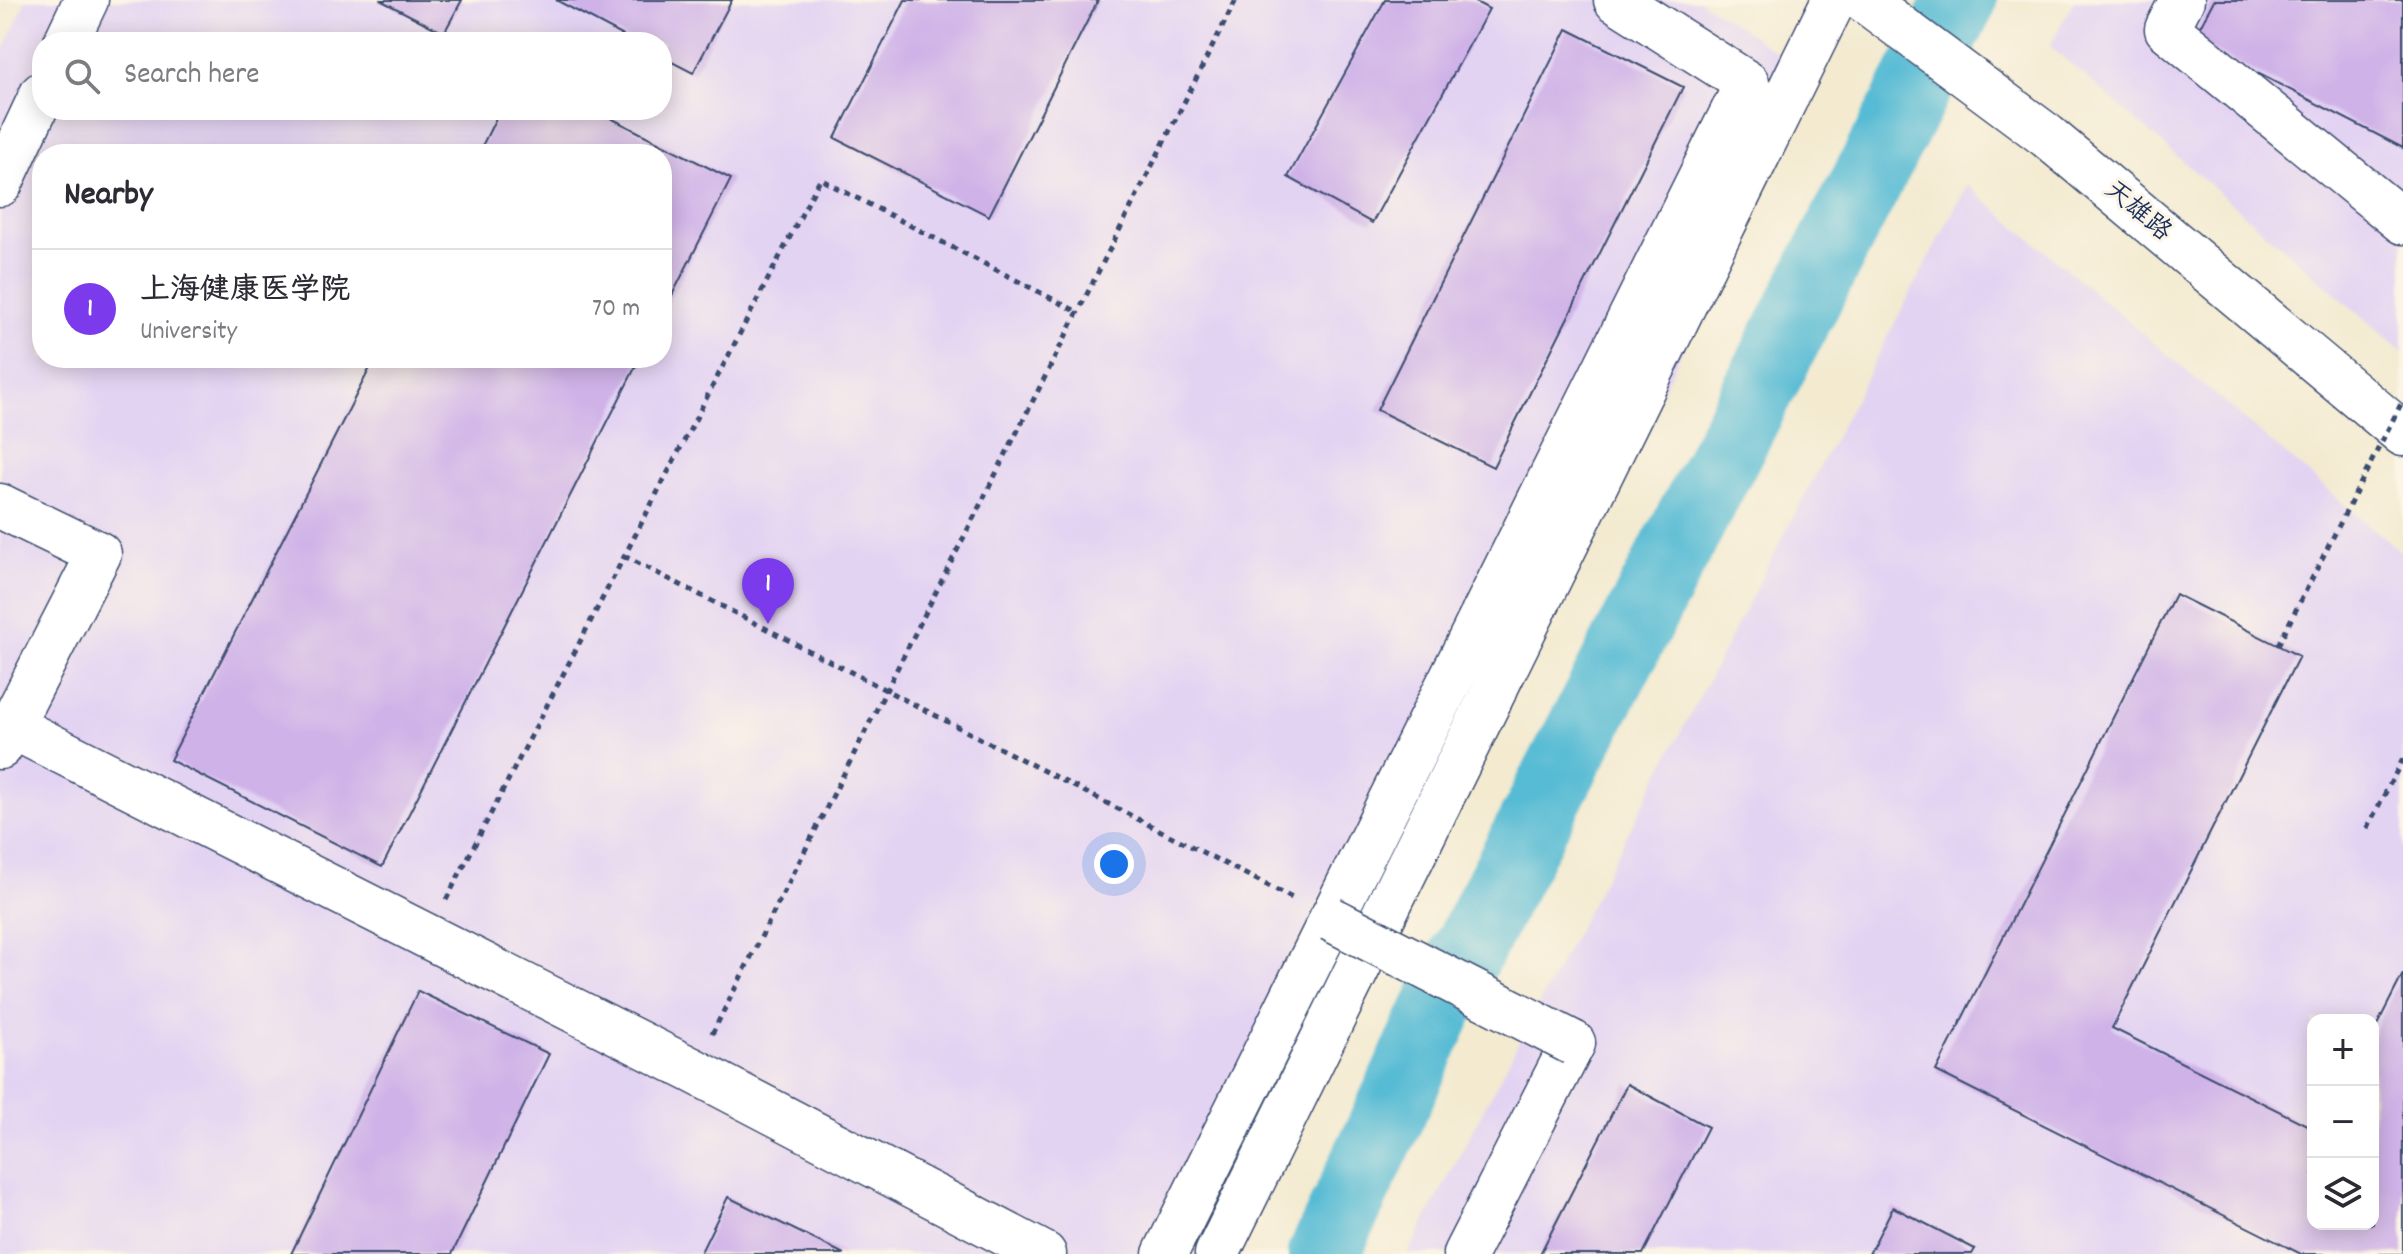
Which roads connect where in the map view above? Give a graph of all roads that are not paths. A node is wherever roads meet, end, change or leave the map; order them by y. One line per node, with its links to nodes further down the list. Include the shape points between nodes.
1 (1616, 0): 11 (street, via 1747,83)
2 (1834, 0): 14 (street)
3 (1864, 0): 8 (street, 天雄路, via 2047,136)
4 (2182, 0): 7 (street, via 2167,29)
5 (32, 115): 6 (street)
6 (0, 184)
7 (2403, 222)
8 (2403, 434)
9 (0, 506): 10 (street, via 99,554)
10 (6, 736): 12 (street, via 427,936)
11 (1331, 919): 13 (street); 15 (street, bridge, via 1573,1043)
12 (1044, 1254)
13 (1165, 1254)
14 (1217, 1254)
15 (1465, 1254)

